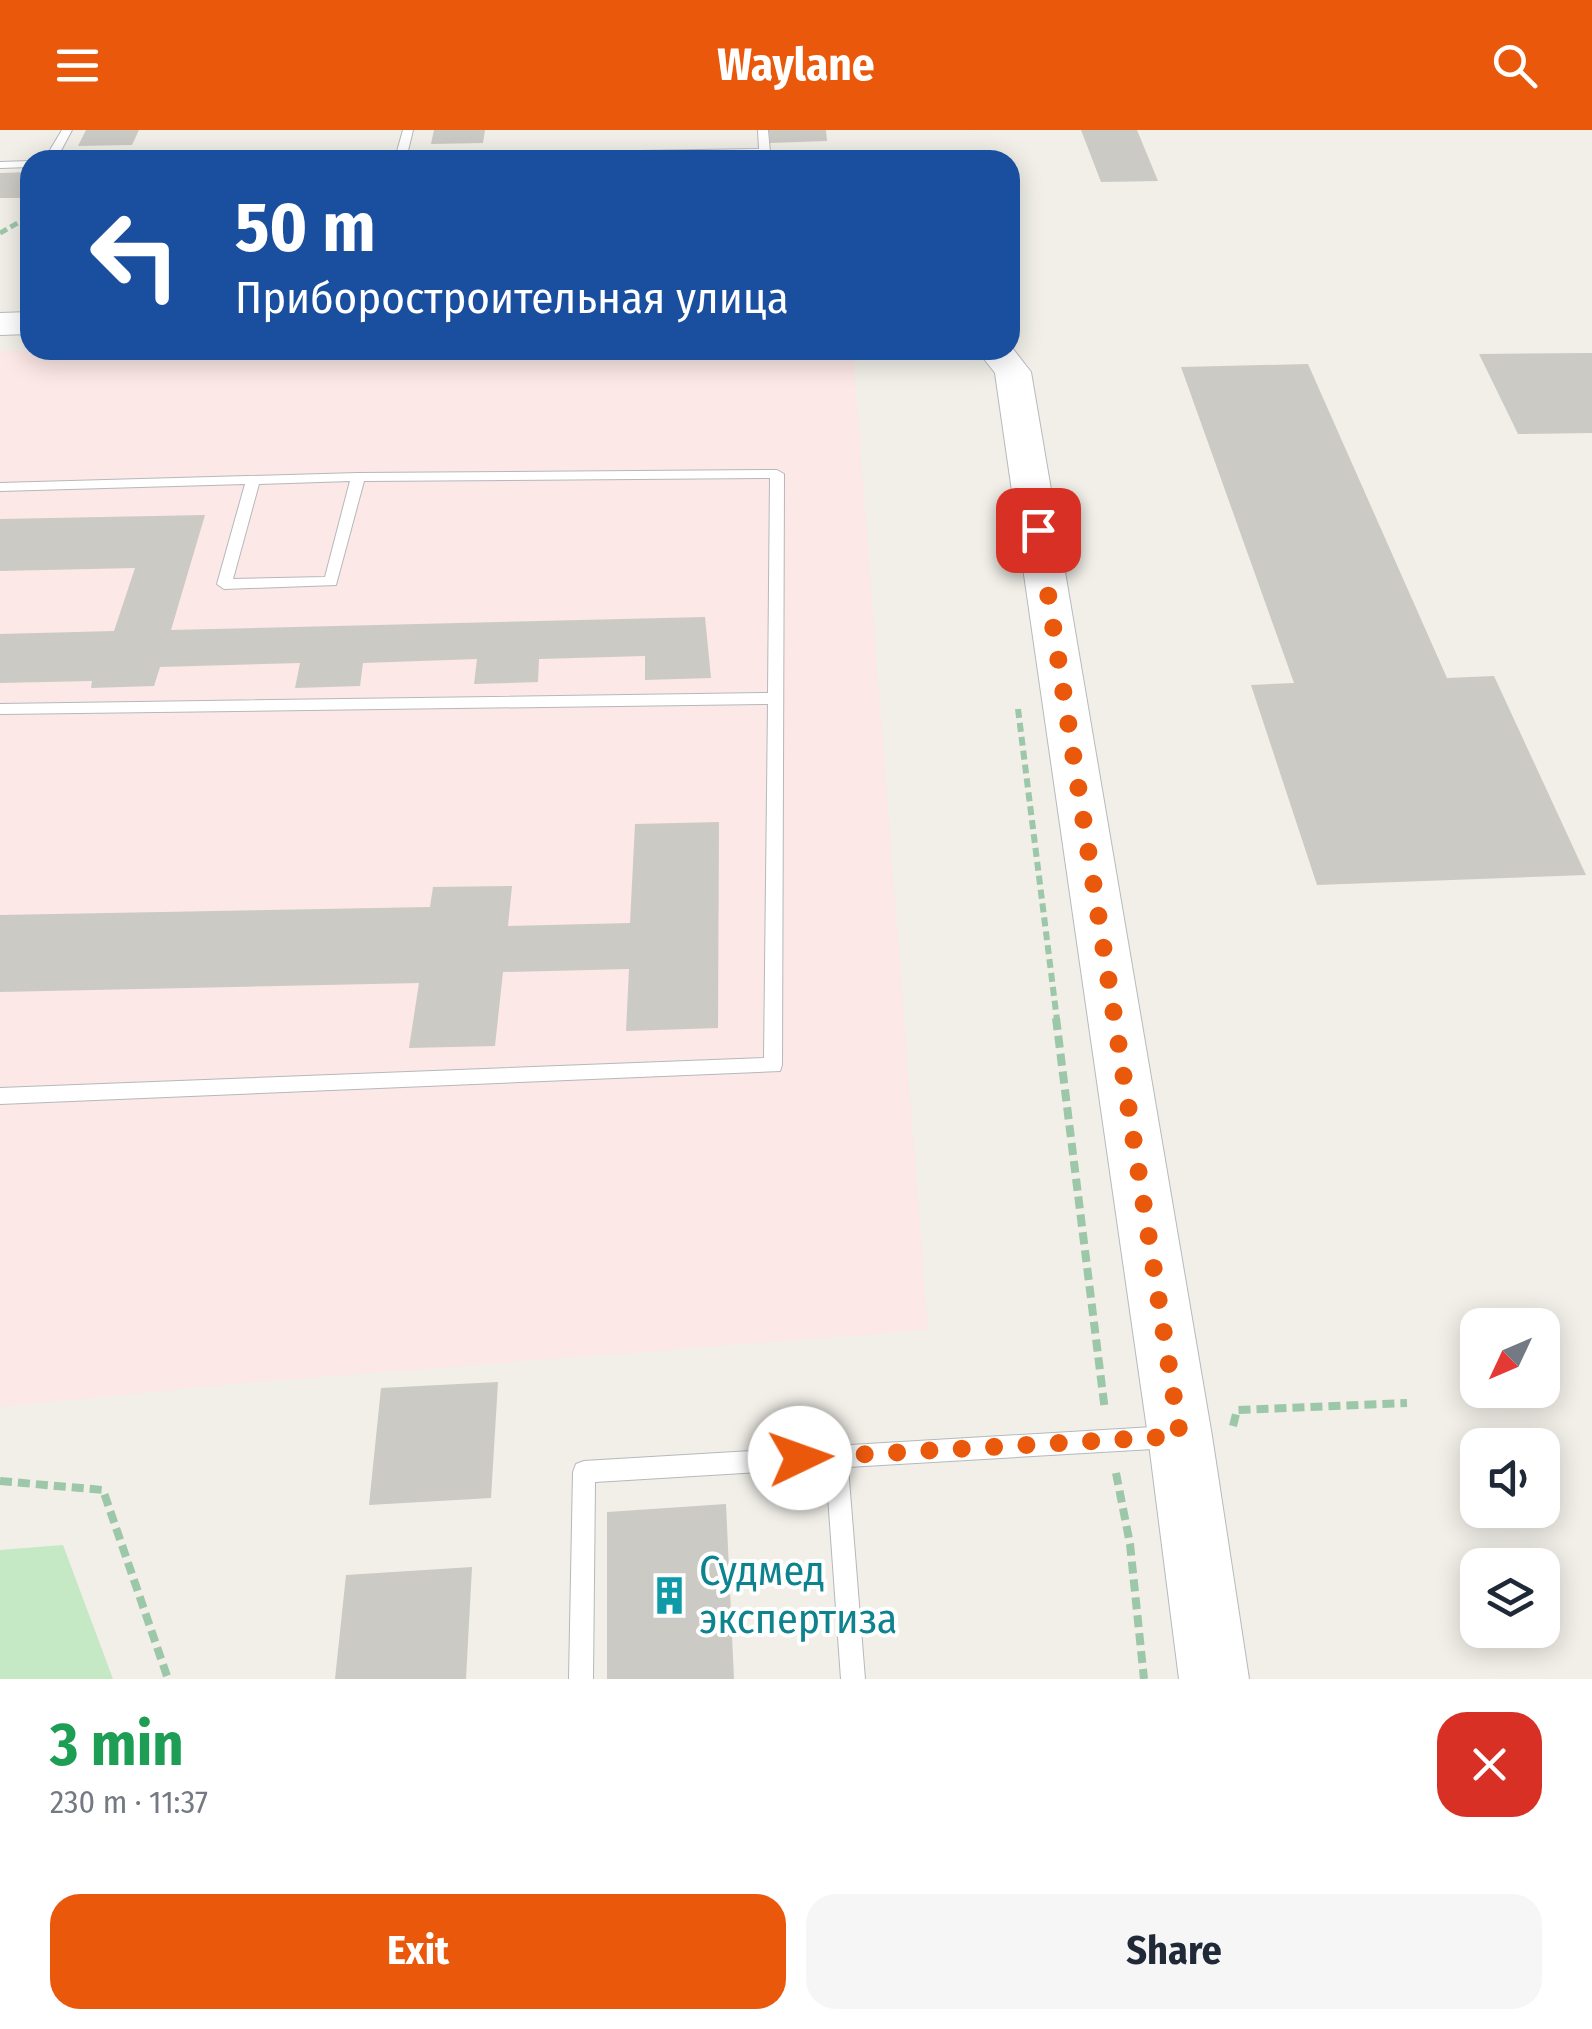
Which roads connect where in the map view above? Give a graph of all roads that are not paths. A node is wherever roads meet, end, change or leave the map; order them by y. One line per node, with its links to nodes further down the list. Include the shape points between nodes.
1 (1003, 360): 8 (main road, via 1013,372)
2 (358, 478): 3 (lane); 3 (lane, via 331,582 224,584); 5 (lane, via 777,474)
3 (253, 480): 4 (lane)
4 (0, 487)
5 (775, 698): 6 (lane); 7 (lane, via 773,1065)
6 (0, 709)
7 (0, 1096)
8 (1205, 1438): 9 (lane); 12 (main road)
9 (836, 1456): 10 (lane, via 584,1472); 11 (lane)
10 (581, 1679)
11 (854, 1679)
12 (1214, 1679)

